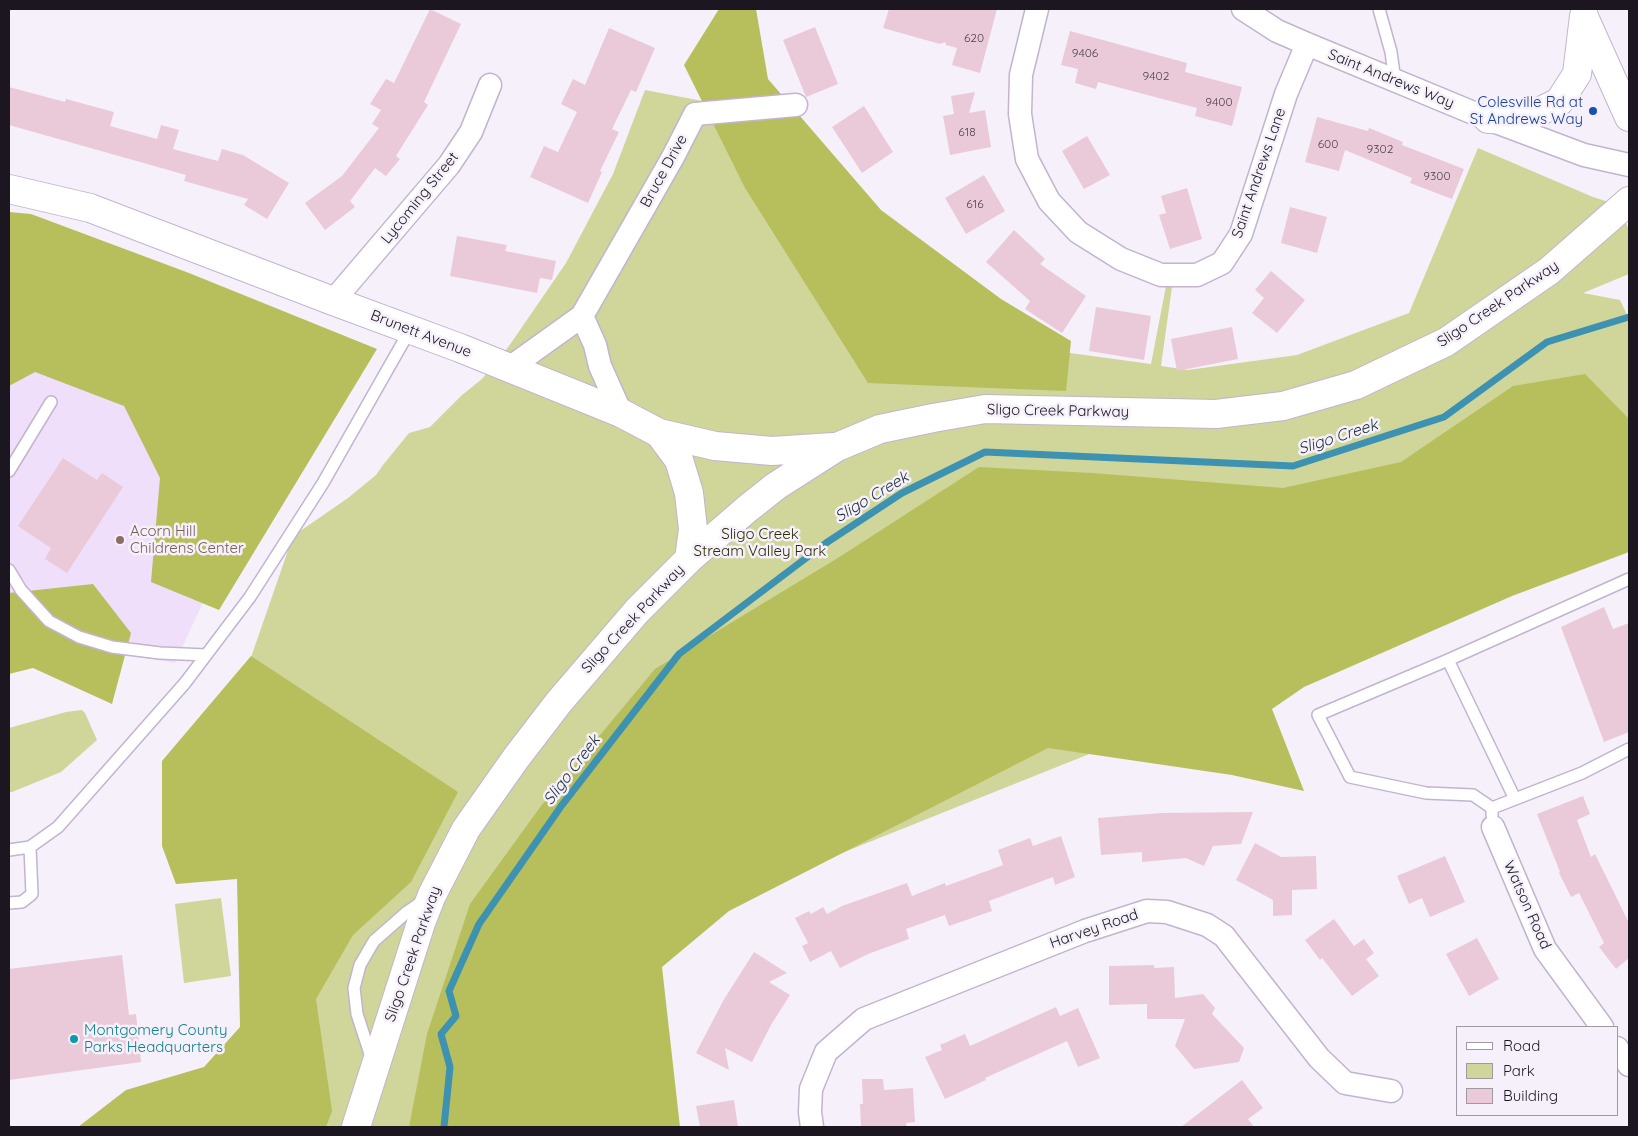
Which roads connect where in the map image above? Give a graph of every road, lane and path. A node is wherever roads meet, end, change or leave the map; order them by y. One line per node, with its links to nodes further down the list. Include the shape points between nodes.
1 (1037, 9): 5 (street, Saint Andrews Lane, via 1021,75 1020,114 1027,159 1049,201 1078,232 1121,259 1161,275 1197,275 1222,263 1241,234 1286,94)
2 (1243, 9): 5 (street, Saint Andrews Way, via 1277,31)
3 (1379, 9): 6 (lane)
4 (1582, 12): 9 (main road); 10 (main road, via 1577,74 1559,102 1522,120)
5 (1307, 44): 6 (street, Saint Andrews Way)
6 (1395, 81): 10 (street, Saint Andrews Way)
7 (490, 85): 14 (street, Lycoming Street, via 471,132 449,165)
8 (796, 105): 15 (street, Bruce Drive, via 696,114)
9 (1629, 117)
10 (1488, 118): 11 (street, Saint Andrews Way, via 1584,155)
11 (1629, 165)
12 (9, 189): 14 (main road, Brunett Avenue, via 90,208)
13 (1629, 201): 21 (main road, Sligo Creek Parkway, via 1549,271 1446,342 1356,385 1282,406 1216,414 985,409 880,429)
14 (333, 302): 16 (main road, Brunett Avenue)
15 (582, 316): 17 (street, Bruce Drive); 19 (street)
16 (410, 330): 17 (main road, Brunett Avenue); 26 (lane, via 323,483 250,597)
17 (508, 369): 19 (main road, Brunett Avenue)
18 (50, 402): 22 (lane)
19 (621, 414): 20 (main road, Brunett Avenue)
20 (659, 433): 21 (main road, Brunett Avenue, via 715,446 772,451); 23 (main road, via 679,460 690,493 692,529)
21 (837, 447): 23 (main road, Sligo Creek Parkway, via 776,486)
22 (9, 471)
23 (689, 559): 33 (main road, Sligo Creek Parkway, via 637,611 516,758 466,829)
24 (9, 570): 26 (lane, via 21,590 49,621 79,637 112,647)
25 (1629, 580): 27 (lane)
26 (206, 656): 31 (lane, via 58,827)
27 (1448, 660): 29 (lane); 30 (lane, via 1318,715 1350,777 1426,793 1474,795)
28 (1629, 749): 29 (lane, via 1582,774)
29 (1515, 799): 30 (lane)
30 (1492, 817): 35 (street, Watson Road, via 1545,949)
31 (30, 847): 32 (lane); 34 (lane, via 32,894 22,902)
32 (9, 850)
33 (432, 895): 38 (main road, Sligo Creek Parkway); 38 (lane, via 374,941 360,965 354,988 357,1014)
34 (9, 903)
35 (1601, 1026)
36 (1618, 1049): 37 (street)
37 (1629, 1065)
38 (375, 1067): 40 (main road, Sligo Creek Parkway)
39 (1391, 1091): 41 (street, Harvey Road, via 1345,1083 1319,1058 1224,936 1207,925 1167,912 1147,911 1084,931 864,1019 826,1052 811,1089)
40 (356, 1127)
41 (812, 1127)

